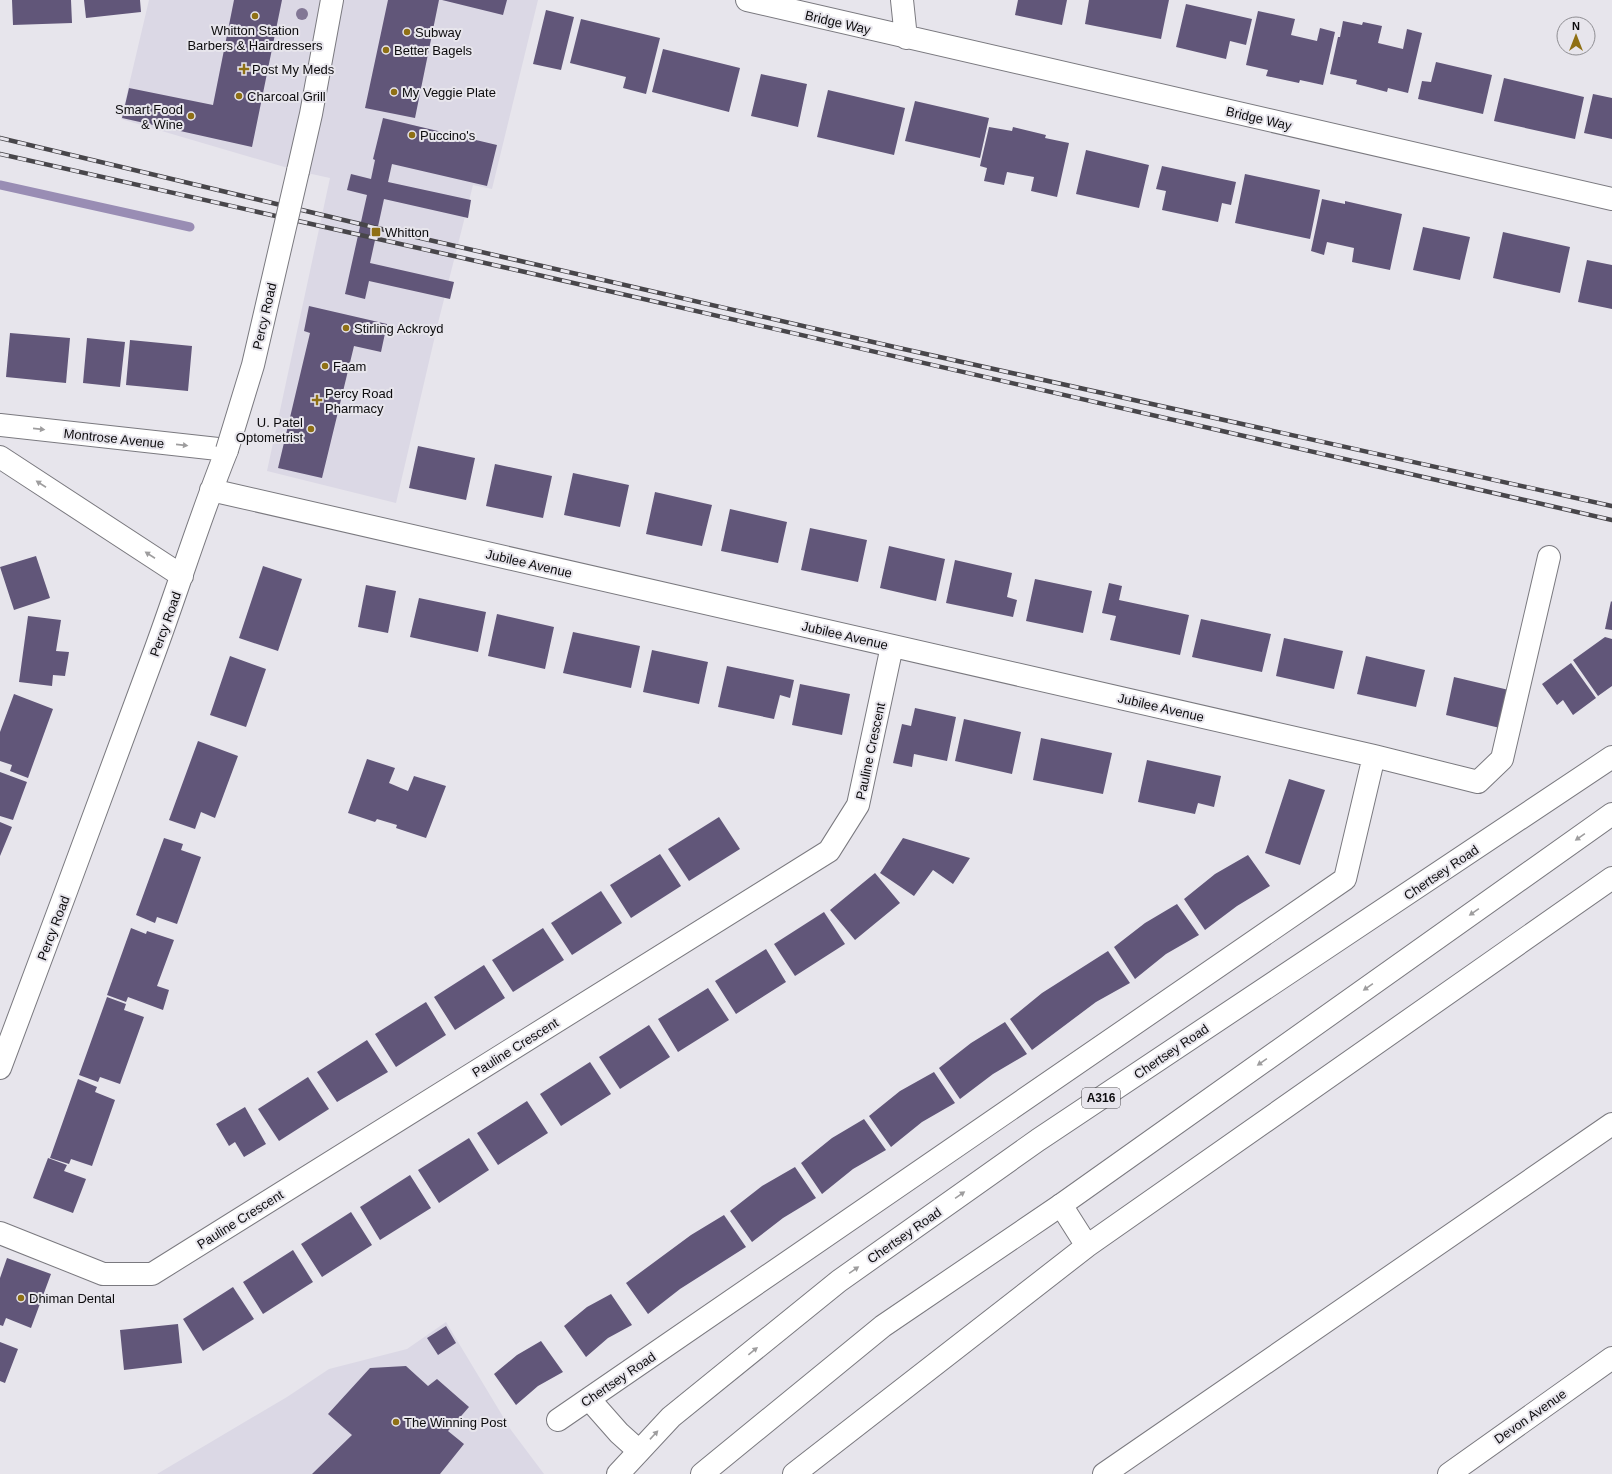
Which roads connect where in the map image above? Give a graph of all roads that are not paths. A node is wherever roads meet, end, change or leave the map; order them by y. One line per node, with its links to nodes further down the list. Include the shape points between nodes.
1 (332, 0): 7 (main road, Percy Road, bridge, via 311,114 253,365)
2 (747, 0): 4 (main road, Bridge Way)
3 (902, 0): 4 (main road)
4 (906, 38): 5 (main road, Bridge Way)
5 (1612, 199)
6 (0, 425): 7 (main road, Montrose Avenue, one-way to 7)
7 (227, 450): 9 (main road, Percy Road)
8 (0, 457): 11 (main road, one-way to 8)
9 (211, 490): 11 (main road, Percy Road); 12 (main road, Jubilee Avenue)
10 (1549, 557): 13 (main road, Jubilee Avenue, via 1502,759 1478,782)
11 (182, 576): 17 (main road, Percy Road)
12 (892, 646): 13 (main road, Jubilee Avenue); 20 (main road, Pauline Crescent, via 858,805 829,851 152,1274 103,1274)
13 (1374, 756): 23 (main road, Chertsey Road, via 1345,879)
14 (1612, 757): 25 (main road, Chertsey Road / A316, one-way to 14, via 671,1417 846,1277 1038,1140)
15 (1612, 814): 19 (main road, one-way to 19)
16 (1612, 878): 21 (main road)
17 (0, 1068)
18 (1612, 1124): 29 (main road)
19 (1061, 1205): 21 (main road); 27 (main road, via 883,1326)
20 (0, 1233)
21 (1087, 1246): 28 (main road)
22 (1612, 1358): 30 (main road, Devon Avenue)
23 (589, 1399): 24 (main road, Chertsey Road); 25 (main road)
24 (558, 1420)
25 (639, 1451): 26 (main road, Chertsey Road / A316)
26 (618, 1474)
27 (702, 1474)
28 (794, 1474)
29 (1104, 1474)
30 (1449, 1474)

